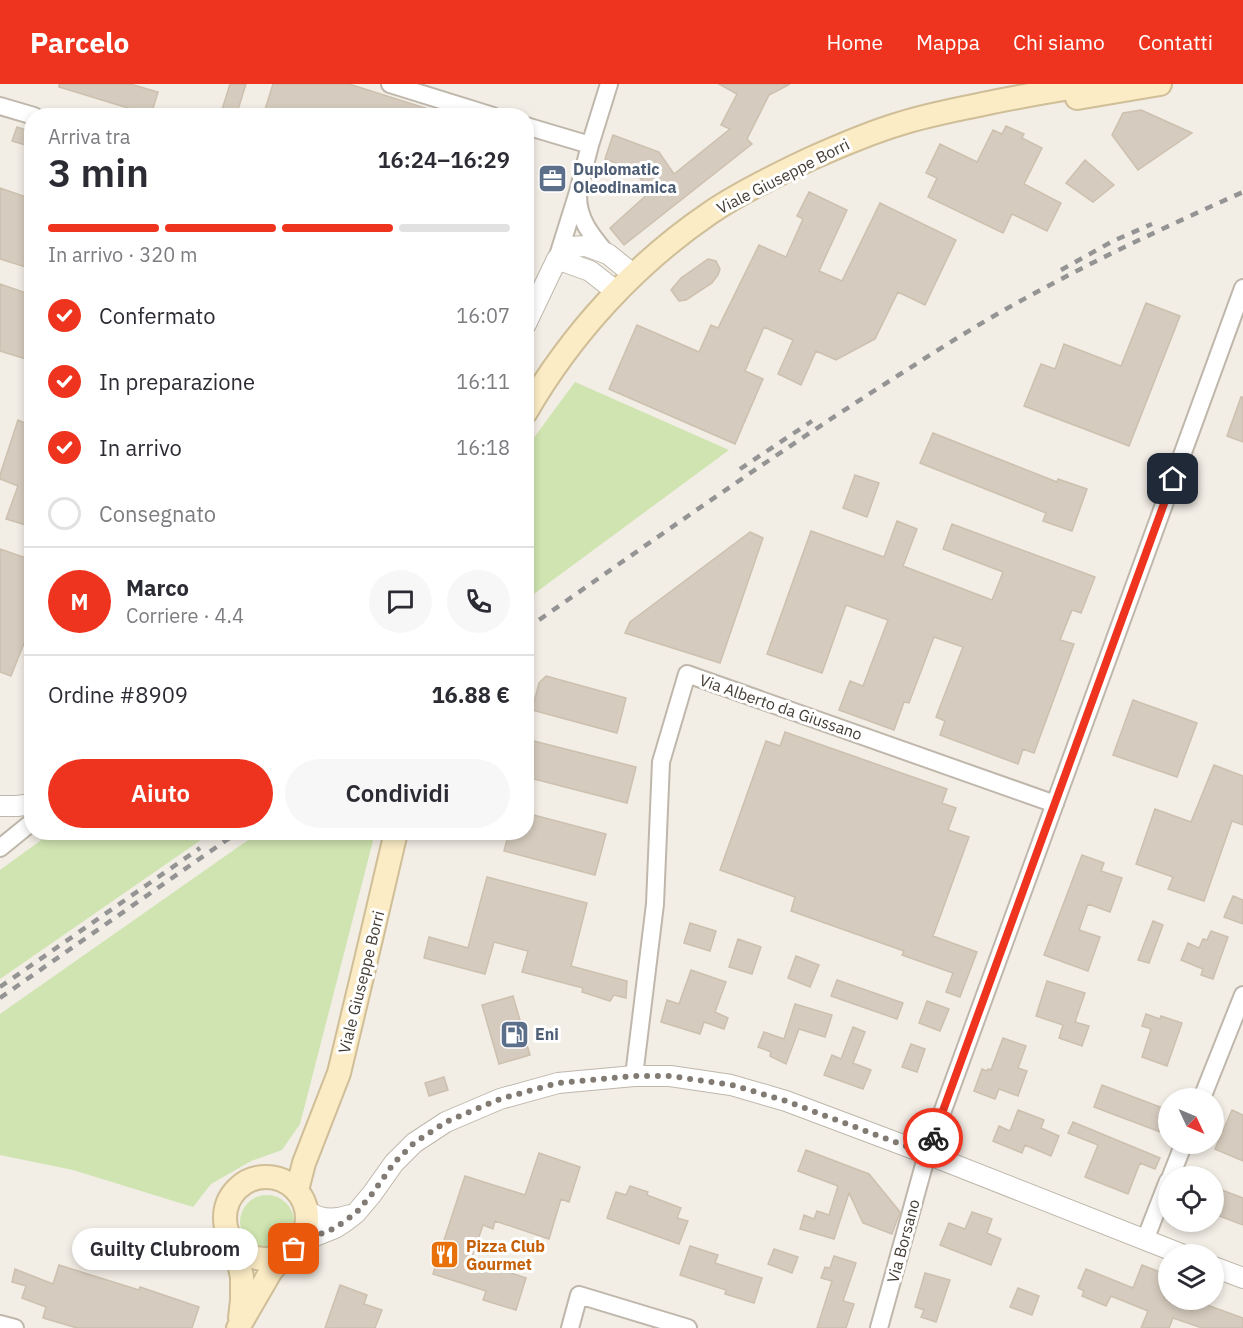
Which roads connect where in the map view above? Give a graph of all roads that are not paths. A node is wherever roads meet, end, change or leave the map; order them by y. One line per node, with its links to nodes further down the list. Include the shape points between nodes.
1 (390, 84): 7 (street)
2 (609, 84): 10 (street)
3 (1095, 84): 5 (main road, Viale Giuseppe Borri)
4 (1160, 84): 5 (main road, Viale Giuseppe Borri, via 1039,104)
5 (980, 105): 14 (main road, Viale Giuseppe Borri, via 894,126 789,169 711,213)
6 (0, 106): 8 (street)
7 (467, 108)
8 (24, 113)
9 (534, 128): 10 (street)
10 (590, 145): 11 (street)
11 (578, 192): 12 (street, via 583,222); 13 (street)
12 (608, 254): 13 (street, via 586,246 570,247); 14 (street)
13 (556, 259): 16 (street, via 590,271); 17 (street)
14 (634, 275): 16 (main road, Viale Giuseppe Borri)
15 (1243, 288): 19 (street, Via Borsano)
16 (617, 292): 18 (main road, Viale Giuseppe Borri, via 569,348)
17 (534, 307)
18 (534, 399)
19 (1055, 804): 26 (street, Via Alberto da Giussano, via 687,674 662,762 655,904); 29 (street, Via Borsano)
20 (24, 805): 21 (street)
21 (0, 806)
22 (24, 828): 24 (street)
23 (394, 840): 28 (main road, Viale Giuseppe Borri, via 339,1073)
24 (0, 848)
25 (1243, 995): 27 (street)
26 (634, 1076): 29 (street, via 670,1076 732,1085); 34 (street, via 558,1083 500,1099 446,1122 414,1143 394,1163)
27 (1206, 1088)
28 (317, 1129): 30 (main road, Viale Giuseppe Borri); 31 (main road, Viale Giuseppe Borri)
29 (927, 1154): 35 (street); 46 (street, Via Borsano)
30 (272, 1177): 31 (main road); 36 (main road, via 245,1182 227,1204 227,1233)
31 (297, 1190): 33 (main road)
32 (1158, 1206): 35 (street)
33 (307, 1211): 34 (street, via 326,1218); 38 (main road, via 305,1232)
34 (356, 1213): 38 (street)
35 (1144, 1240): 37 (street)
36 (235, 1245): 38 (main road, via 246,1254 273,1259); 43 (main road, via 242,1277)
37 (1158, 1245)
38 (293, 1248): 43 (main road, via 271,1271)
39 (1224, 1271): 40 (street)
40 (1243, 1278)
41 (0, 1324): 42 (street)
42 (15, 1328)
43 (238, 1328)
44 (570, 1328): 45 (street, via 579,1295)
45 (688, 1328)
46 (879, 1328)

